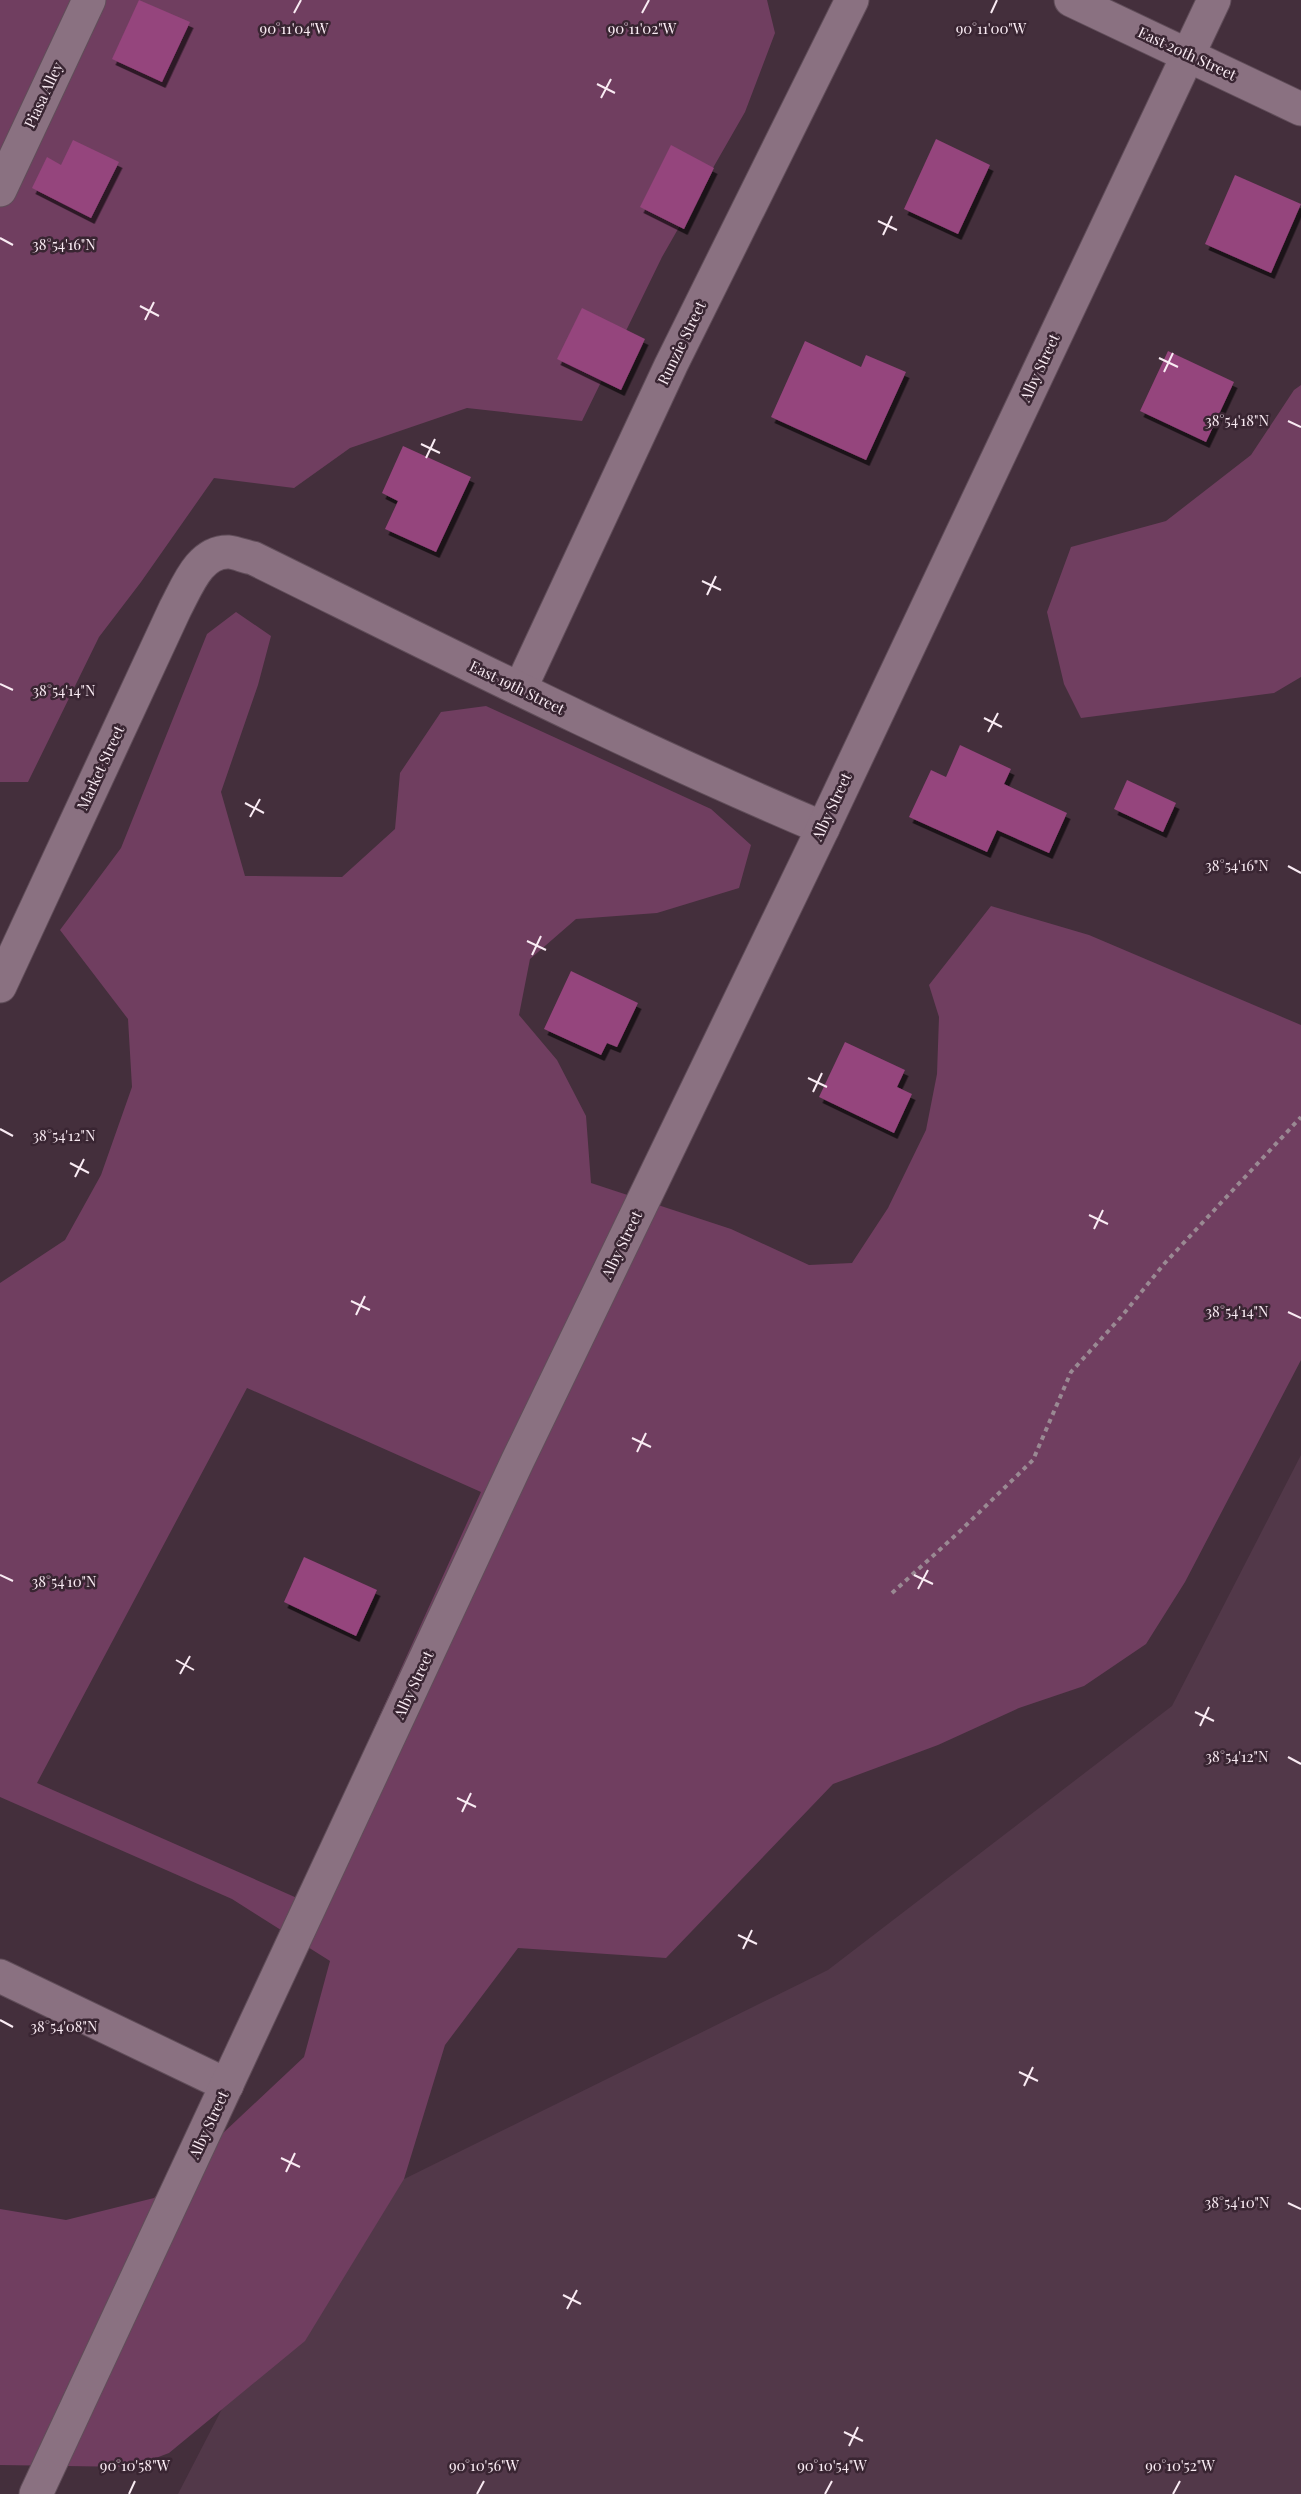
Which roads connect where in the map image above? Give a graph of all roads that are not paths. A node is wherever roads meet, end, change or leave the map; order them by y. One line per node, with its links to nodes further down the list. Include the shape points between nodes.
1 (89, 0): 7 (street, Piasa Alley)
2 (852, 0): 9 (street, Runzie Street, via 671,364)
3 (1071, 0): 5 (street, East 20th Street)
4 (1214, 0): 5 (street, Alby Street)
5 (1188, 54): 6 (street, East 20th Street); 10 (street, Alby Street)
6 (1301, 109)
7 (0, 190)
8 (212, 555): 9 (street, East 19th Street, via 229,552 253,558); 11 (street, Market Street, via 196,571 175,609)
9 (520, 689): 10 (street, East 19th Street)
10 (823, 828): 13 (street, Alby Street, via 517,1462)
11 (0, 986)
12 (0, 1976): 13 (street)
13 (227, 2085): 14 (street, Alby Street)
14 (36, 2494)

